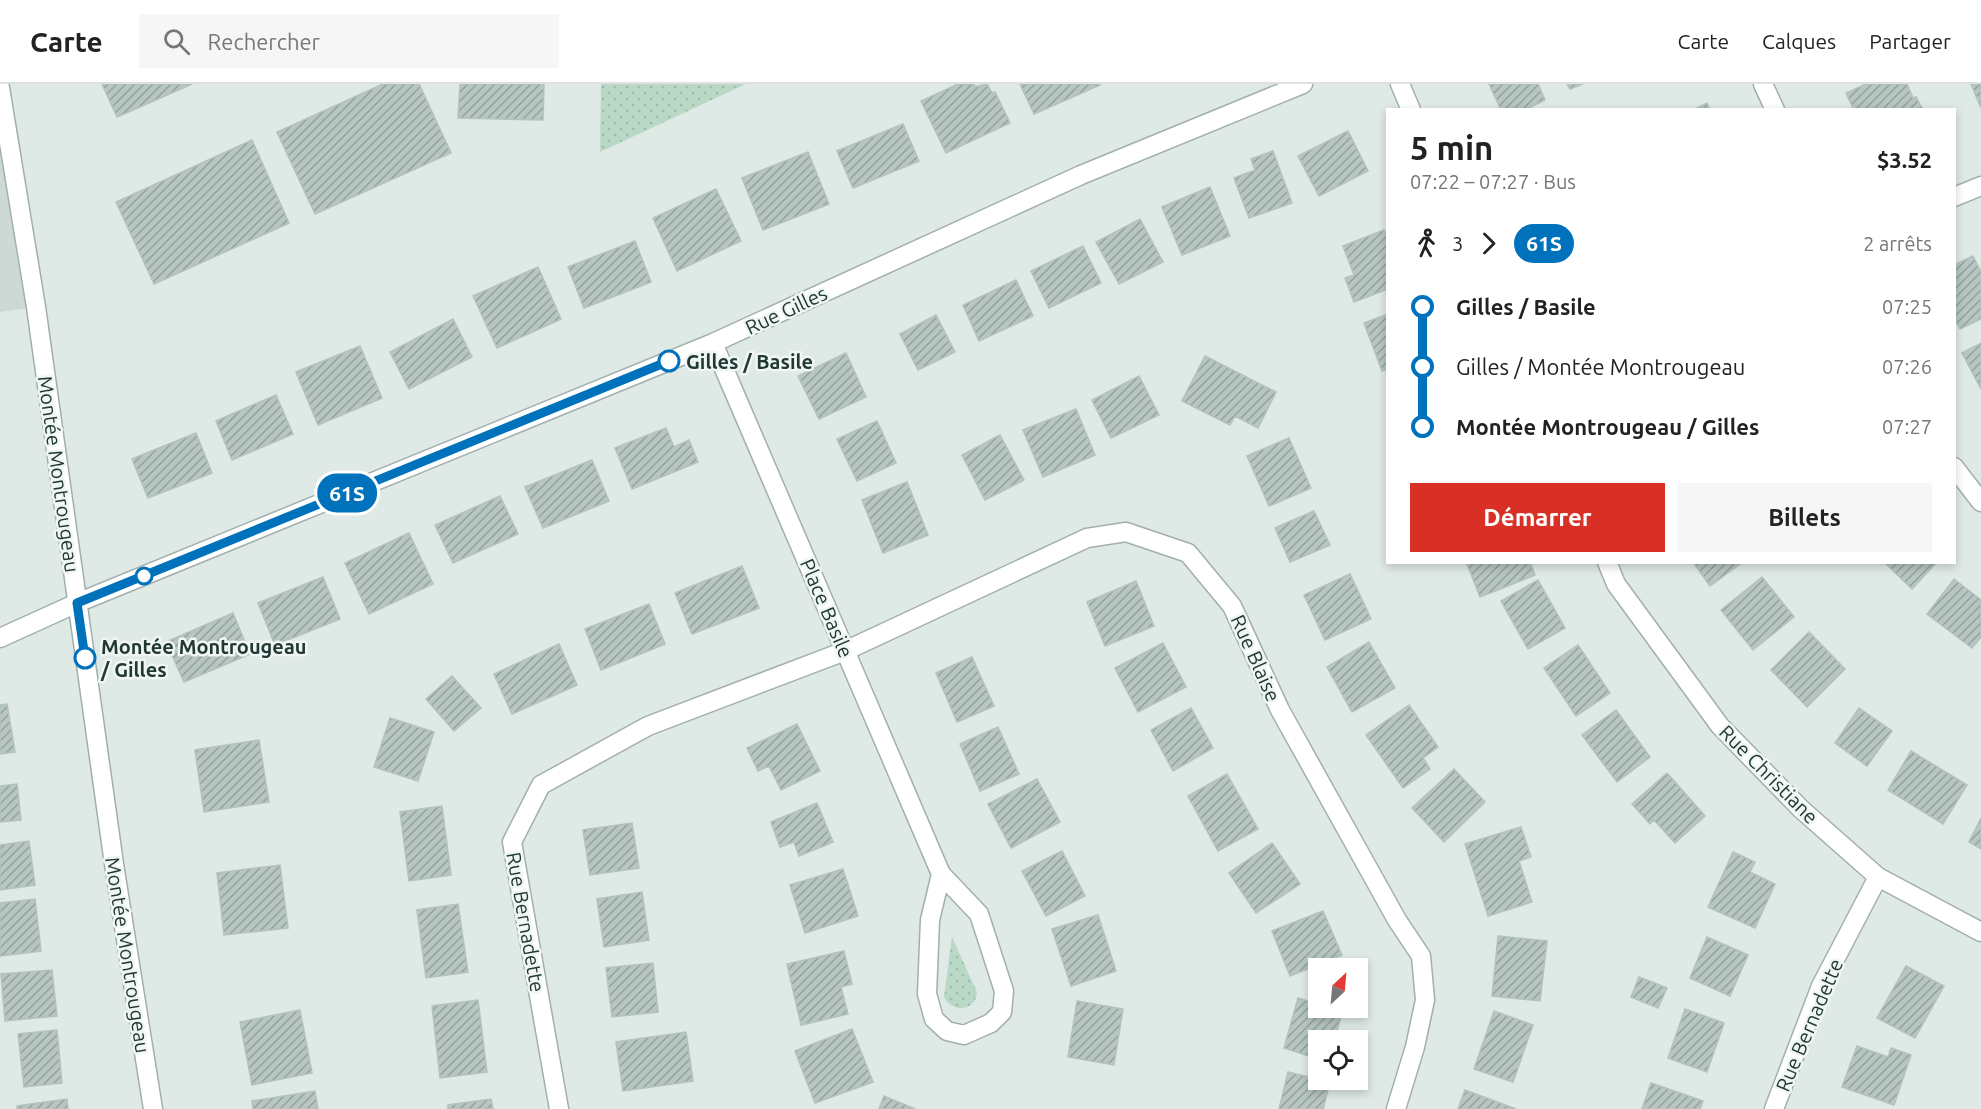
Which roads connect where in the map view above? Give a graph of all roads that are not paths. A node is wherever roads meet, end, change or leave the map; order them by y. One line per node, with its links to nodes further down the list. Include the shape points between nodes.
1 (1303, 84): 9 (street, Rue Gilles, via 1081,175)
2 (1400, 84): 5 (street)
3 (1763, 84): 6 (street)
4 (0, 88): 13 (street, Montée Montrougeau, via 36,307)
5 (1410, 108)
6 (1775, 108)
7 (1981, 186): 8 (street)
8 (1956, 197)
9 (713, 343): 13 (street, Rue Gilles); 15 (street, Place Basile)
10 (1956, 470): 11 (street)
11 (1981, 502)
12 (1608, 564): 17 (street, Rue Christiane, via 1616,584 1720,726 1801,809)
13 (77, 603): 14 (street, Rue Gilles); 19 (street, Montée Montrougeau)
14 (0, 638)
15 (845, 651): 16 (street, Place Basile); 20 (street, Rue Bernadette, via 648,726 541,785 512,842); 21 (street, Rue Blaise, via 1087,538 1126,532 1188,553 1232,606 1280,710 1421,956 1425,1000)
16 (940, 874): 16 (street, Place Basile, via 930,920 927,994 934,1019 947,1031 964,1035 991,1023 1002,1012 1004,991 979,914)
17 (1878, 877): 18 (street, Rue Christiane); 22 (street, Rue Bernadette, via 1821,986)
18 (1981, 932)
19 (153, 1109)
20 (559, 1109)
21 (1395, 1109)
22 (1774, 1109)

